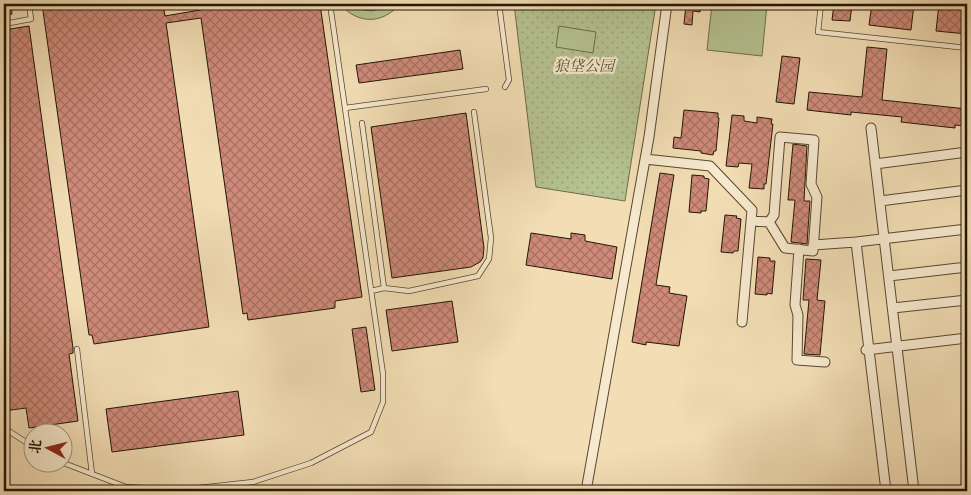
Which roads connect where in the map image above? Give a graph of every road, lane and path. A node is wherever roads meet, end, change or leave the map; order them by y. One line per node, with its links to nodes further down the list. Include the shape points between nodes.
1 (29, 4): 6 (lane, via 31,19)
2 (330, 4): 10 (lane)
3 (499, 4): 8 (lane, via 509,80)
4 (667, 4): 15 (street)
5 (822, 4): 7 (lane, via 818,32)
6 (4, 24)
7 (967, 48)
8 (505, 86)
9 (486, 89): 10 (lane)
10 (345, 108): 29 (lane)
11 (474, 112): 28 (lane, via 491,238 489,259 478,276 409,291)
12 (362, 123): 28 (lane)
13 (871, 128): 16 (street)
14 (967, 153): 16 (street)
15 (645, 159): 19 (street, via 710,166 752,210); 42 (street)
16 (875, 164): 18 (street)
17 (967, 190): 18 (street)
18 (880, 201): 22 (street)
19 (752, 220): 20 (street); 32 (street)
20 (769, 222): 24 (street, via 774,216 780,138 814,140 811,184 817,197); 25 (street, via 785,248)
21 (967, 229): 22 (street)
22 (884, 239): 23 (street); 27 (street)
23 (856, 242): 24 (street); 36 (street)
24 (813, 245): 25 (street, via 813,250)
25 (800, 249): 37 (street, via 795,305 798,315 797,360)
26 (967, 267): 27 (street)
27 (889, 276): 31 (street)
28 (384, 288): 29 (lane)
29 (371, 291): 41 (lane, via 383,374 383,402 371,432 311,463 253,482 180,490 126,487)
30 (967, 300): 31 (street)
31 (893, 308): 34 (street)
32 (742, 322)
33 (967, 338): 34 (street)
34 (897, 346): 36 (street); 44 (street)
35 (77, 349): 41 (lane)
36 (867, 349): 43 (street)
37 (825, 362)
38 (4, 428): 39 (lane)
39 (22, 440)
40 (72, 466): 41 (lane)
41 (92, 474)
42 (586, 491)
43 (886, 491)
44 (914, 491)

